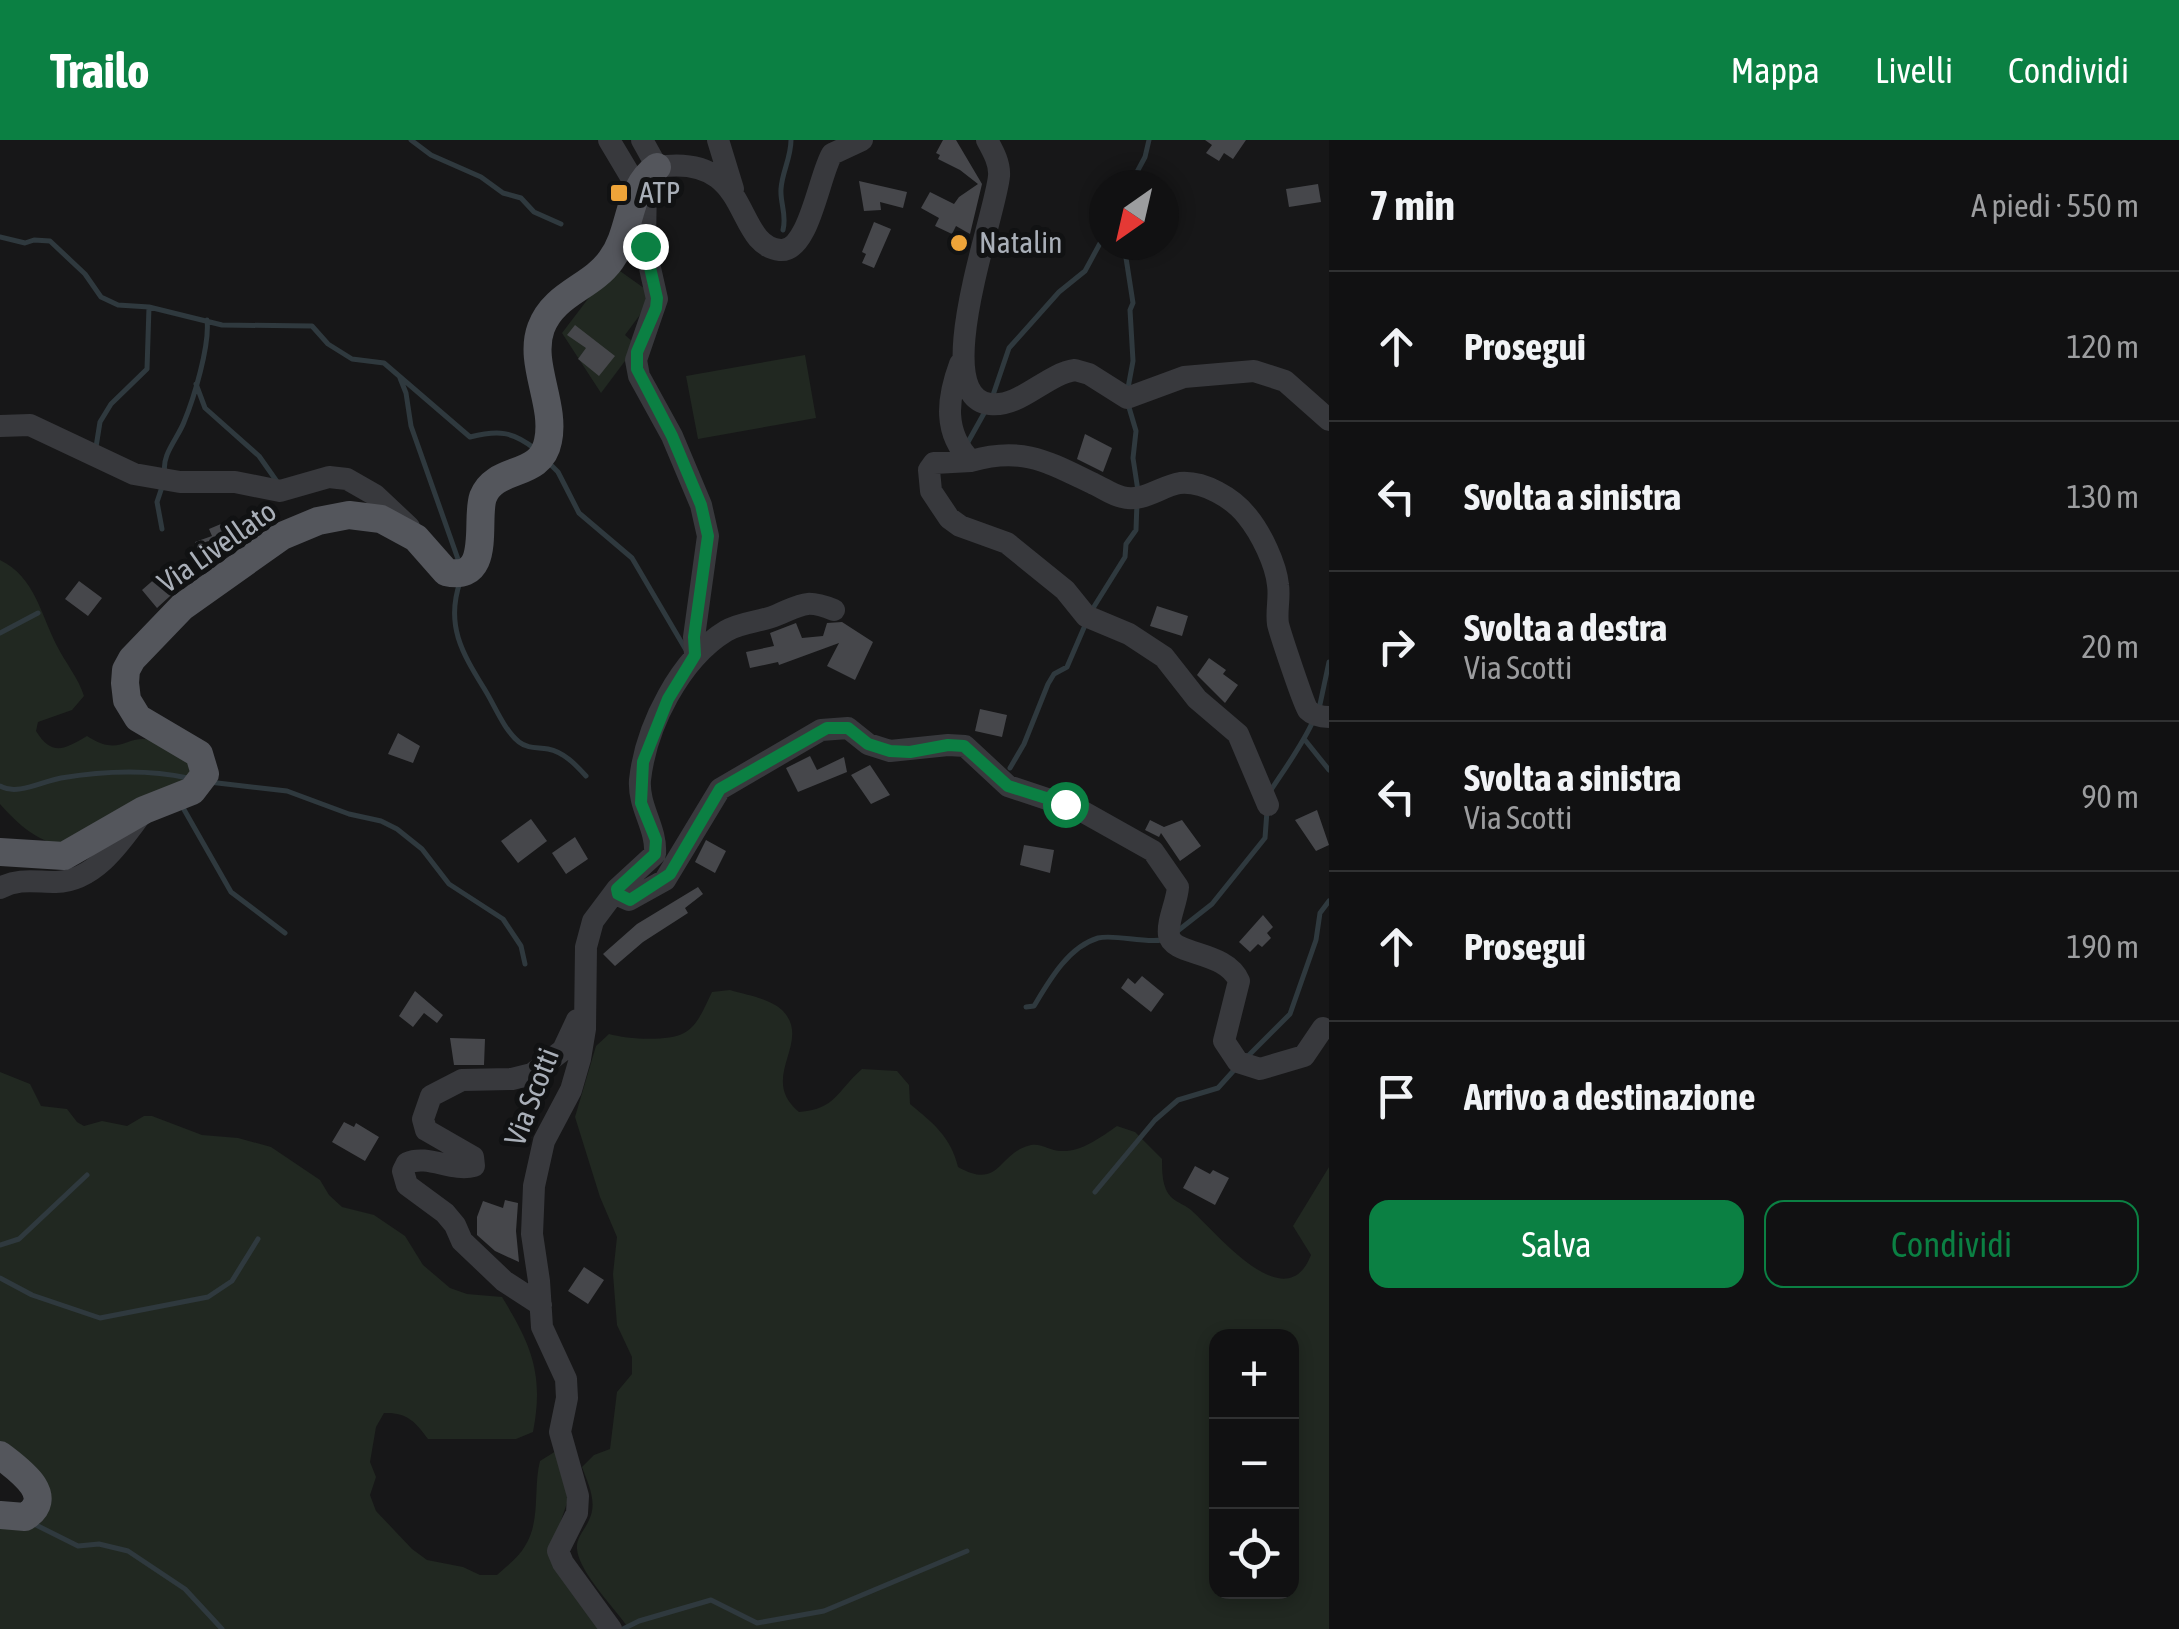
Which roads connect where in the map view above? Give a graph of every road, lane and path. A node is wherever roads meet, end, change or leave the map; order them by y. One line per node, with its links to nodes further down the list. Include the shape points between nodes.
1 (609, 140): 6 (street)
2 (642, 140): 6 (street)
3 (718, 140): 7 (street)
4 (862, 140): 7 (street, via 828,160 801,240 791,248 776,250 760,237)
5 (987, 140): 8 (street, via 999,178)
6 (647, 176): 7 (street, via 698,166); 12 (main road, Via Livellato, via 613,258 550,309 540,330 550,419 543,458 495,480 485,492 481,549 470,567 446,572); 14 (street, via 645,246 657,298 636,360 701,505 708,536)
7 (734, 193)
8 (963, 356): 9 (street, via 969,391 992,404 1070,370 1127,398 1184,377 1254,371 1285,381); 11 (street, via 948,423)
9 (1329, 420)
10 (0, 426): 12 (street, via 30,425 120,468 180,482 280,490 329,477 347,480 375,495)
11 (971, 461): 15 (street, via 996,454 1039,458 1123,498 1181,484 1222,495 1247,516 1270,557 1278,625 1300,698 1309,710); 16 (street, via 929,470 948,518 1008,542 1086,616 1164,657 1197,699 1238,734)
12 (416, 538): 17 (main road, Via Livellato, via 371,516 318,521 267,546 143,645 126,670 127,700 138,718 200,754 204,774 192,791)
13 (834, 610): 14 (street, via 814,602 792,606 728,630)
14 (695, 655): 20 (street, Via Scotti, via 668,699 643,762 641,803 655,854)
15 (1329, 716)
16 (1268, 806)
17 (144, 810): 18 (main road, Via Livellato, via 64,856); 19 (street, via 116,848 76,879 16,880)
18 (0, 852)
19 (0, 888)
20 (617, 889): 21 (street, Via Scotti, via 588,934); 22 (street, via 630,900 665,880 720,789 820,730 848,728 890,751 959,745 1008,786 1080,810 1153,851 1178,888 1171,941 1228,964 1238,981 1224,1041 1238,1062 1260,1069 1304,1056)
21 (586, 993): 23 (street, Via Scotti, via 580,1059 544,1141 534,1186); 23 (street, via 569,1040 543,1068 512,1079 462,1080 431,1096 426,1130 473,1156 474,1166 415,1159 402,1171 407,1185 455,1225 462,1241)
22 (1323, 1028)
23 (541, 1305): 26 (street, Via Scotti, via 543,1335 566,1379 560,1432 578,1496 560,1556)
24 (0, 1455): 25 (main road, via 33,1482 38,1499 25,1517)
25 (0, 1515)
26 (611, 1629)

